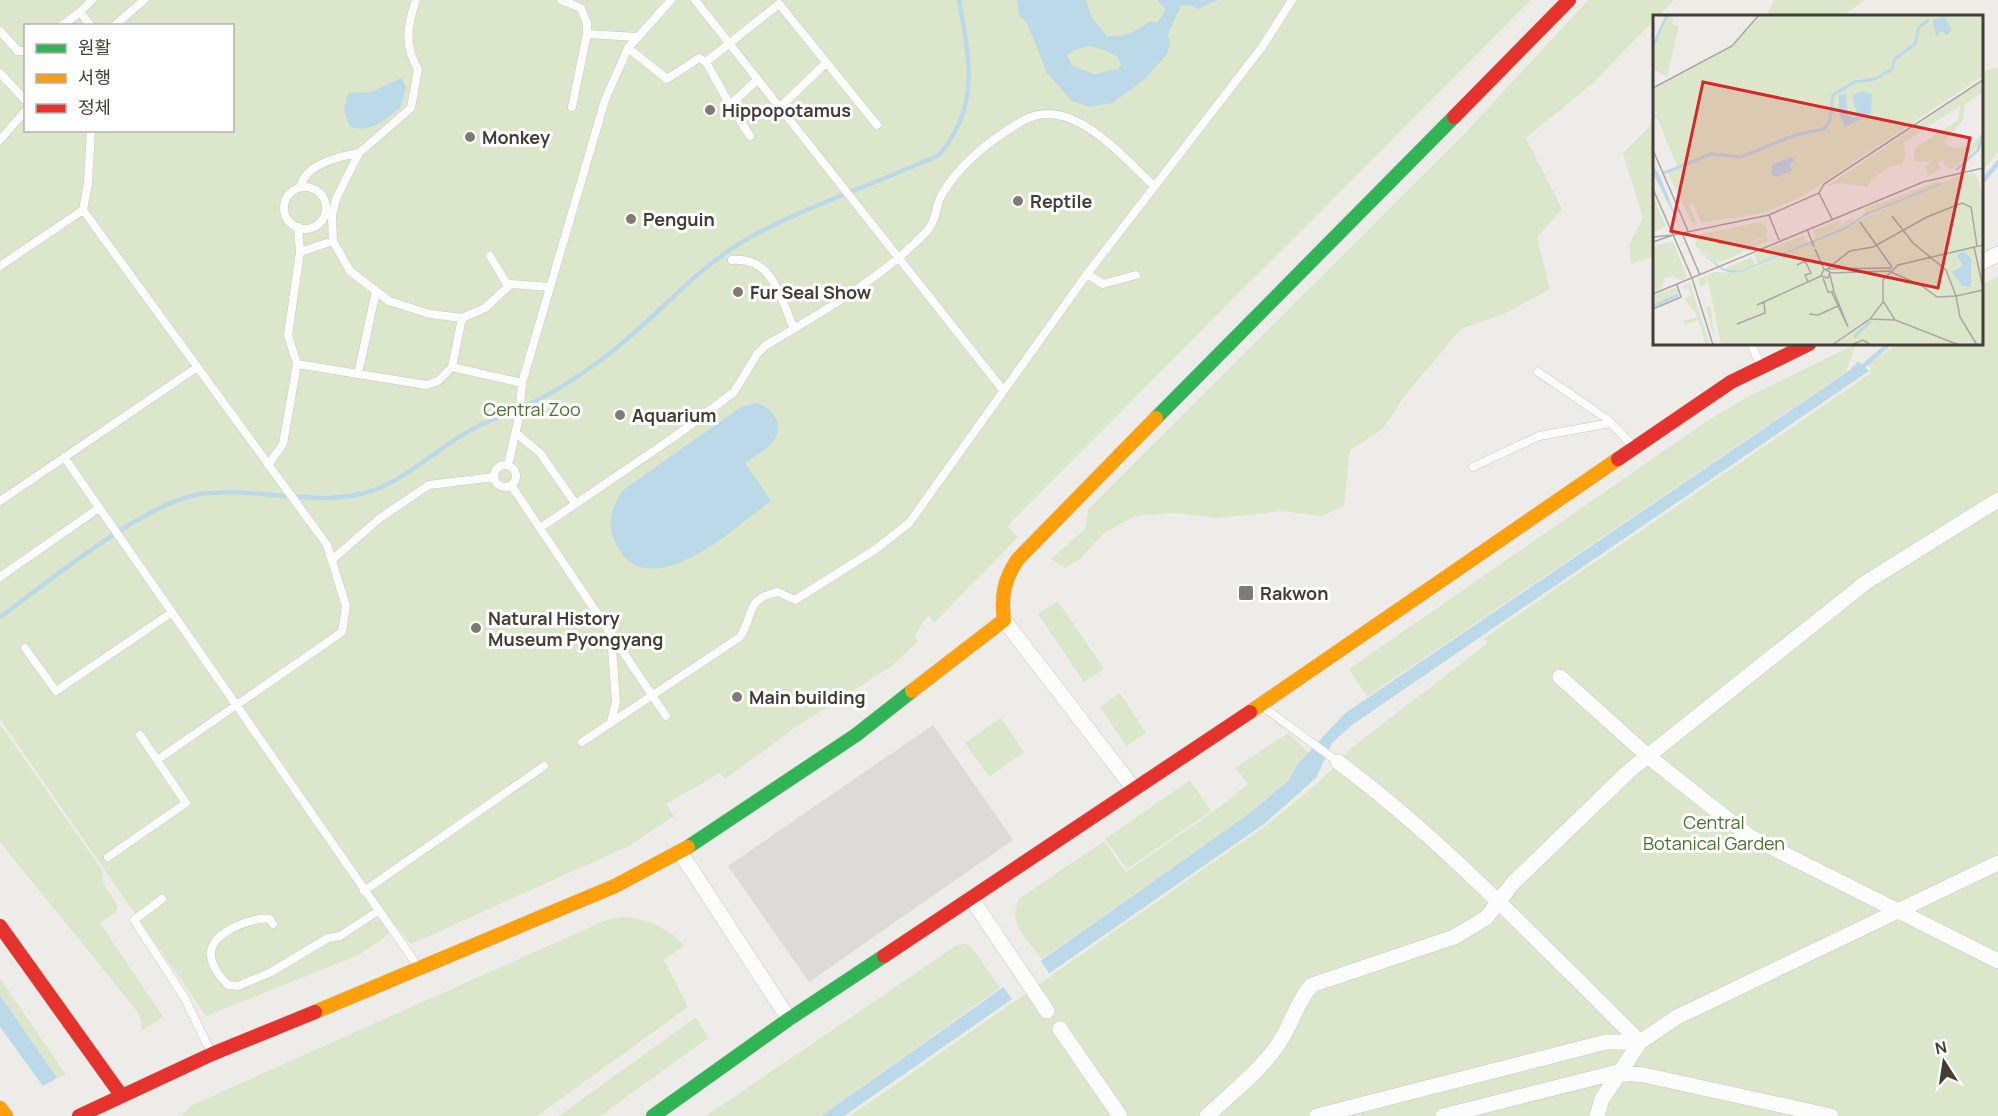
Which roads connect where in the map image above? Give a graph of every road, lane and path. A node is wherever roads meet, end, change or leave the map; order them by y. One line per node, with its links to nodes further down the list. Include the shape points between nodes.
1 (92, 0): 9 (lane)
2 (144, 0): 12 (lane)
3 (416, 0): 32 (lane, via 407,31 410,55 418,69 411,108)
4 (561, 0): 14 (lane, via 581,8)
5 (671, 0): 15 (lane)
6 (695, 0): 16 (lane)
7 (1292, 0): 33 (lane, via 1262,47)
8 (1569, 0): 80 (street, via 1025,550 1005,576 1001,595)
9 (80, 12): 10 (lane); 11 (lane)
10 (64, 24)
11 (89, 24)
12 (116, 24)
13 (0, 31): 18 (lane, via 18,51)
14 (587, 34): 15 (lane); 25 (lane)
15 (637, 37): 17 (lane)
16 (729, 42): 19 (lane); 20 (lane, via 779,4); 22 (lane)
17 (628, 48): 19 (lane, via 667,79 694,60); 49 (lane, via 604,100)
18 (24, 51)
19 (706, 62): 24 (lane)
20 (826, 63): 26 (lane); 28 (lane)
21 (0, 73): 23 (lane)
22 (757, 80): 24 (lane); 26 (lane)
23 (24, 99)
24 (730, 105): 30 (lane)
25 (572, 107)
26 (779, 108): 42 (lane)
27 (24, 112): 31 (lane)
28 (876, 125)
29 (91, 132): 35 (lane)
30 (750, 136)
31 (0, 140)
32 (359, 153): 34 (lane, via 308,172); 36 (lane)
33 (1154, 186): 42 (lane, via 1076,119 1058,114 1032,116 977,151 945,190 930,228); 46 (lane)
34 (301, 187): 36 (lane, via 321,194); 37 (lane, via 289,195 284,208 290,222)
35 (83, 210): 45 (lane); 58 (lane)
36 (329, 215): 37 (lane, via 316,226); 38 (lane)
37 (298, 227): 39 (lane)
38 (333, 241): 39 (lane); 50 (lane, via 350,271)
39 (300, 252): 55 (lane, via 288,335)
40 (1998, 254): 44 (street)
41 (490, 256): 48 (lane)
42 (899, 257): 52 (lane); 62 (lane)
43 (732, 260): 52 (lane, via 747,259 765,268)
44 (1983, 262)
45 (0, 266)
46 (1088, 274): 47 (lane, via 1103,284); 62 (lane)
47 (1136, 275)
48 (508, 286): 49 (lane, via 522,283); 51 (lane, via 485,308)
49 (550, 287): 61 (lane)
50 (376, 291): 51 (lane, via 389,302); 60 (lane)
51 (462, 318): 57 (lane)
52 (794, 329): 74 (lane, via 757,354 734,392)
53 (1751, 345): 56 (lane)
54 (1807, 345): 56 (street)
55 (297, 364): 60 (lane); 67 (lane, via 283,444)
56 (1761, 366): 65 (street)
57 (452, 367): 60 (lane, via 438,381 426,385); 61 (lane)
58 (196, 368): 66 (lane); 67 (lane)
59 (1538, 372): 63 (lane)
60 (358, 374)
61 (522, 383): 64 (lane)
62 (1003, 390): 84 (lane, via 909,523 876,549 795,600 778,592 759,598 748,612 747,626 740,637)
63 (1611, 423): 65 (lane); 69 (lane, via 1539,436)
64 (516, 433): 68 (lane); 74 (lane, via 540,453)
65 (1635, 448): 86 (street)
66 (64, 457): 73 (lane); 75 (lane)
67 (268, 465): 77 (lane, via 327,545)
68 (508, 465): 70 (lane, via 496,469); 71 (lane, via 517,474)
69 (1473, 467)
70 (494, 477): 71 (lane, via 503,487); 77 (lane, via 429,485 380,518)
71 (511, 485): 76 (lane)
72 (1998, 500): 91 (street, via 1865,583)
73 (0, 501)
74 (574, 503): 76 (lane)
75 (99, 508): 78 (lane); 79 (lane)
76 (540, 528): 81 (lane)
77 (333, 559): 85 (lane, via 346,606 342,632)
78 (0, 577)
79 (171, 613): 82 (lane, via 56,691); 85 (lane)
80 (1004, 620): 95 (street); 96 (street, via 856,735)
81 (611, 634): 84 (lane); 88 (lane, via 616,702)
82 (25, 648)
83 (1560, 677): 91 (street)
84 (654, 696): 87 (lane); 88 (lane)
85 (236, 705): 92 (lane); 99 (lane)
86 (1260, 705): 93 (lane); 95 (street)
87 (666, 716)
88 (611, 722): 90 (lane)
89 (140, 735): 92 (lane)
90 (582, 742)
91 (1649, 757): 102 (street, via 1610,787); 103 (street, via 1749,836)
92 (157, 760): 97 (lane, via 186,803)
93 (1338, 762): 102 (street, via 1384,797)
94 (544, 766): 99 (lane)
95 (1134, 789): 100 (street)
96 (680, 852): 108 (street, via 615,886); 110 (street)
97 (108, 857)
98 (1998, 863): 103 (street)
99 (364, 891): 104 (lane)
100 (970, 898): 109 (street); 110 (street)
101 (162, 899): 113 (lane, via 134,920 184,997)
102 (1497, 900): 112 (street); 121 (street, via 1486,918 1455,937 1312,985 1276,1048)
103 (1897, 910): 107 (street); 112 (street, via 1677,1017)
104 (378, 911): 105 (lane, via 271,972 238,986 228,985 213,962 214,944 251,920 270,919); 108 (lane)
105 (273, 924)
106 (0, 926): 115 (street)
107 (1998, 961)
108 (420, 970): 113 (street)
109 (1047, 1011)
110 (789, 1019): 119 (street)
111 (1060, 1029): 120 (street)
112 (1640, 1042): 114 (street); 122 (street, via 1606,1042)
113 (212, 1054): 115 (street)
114 (1618, 1072): 123 (street); 124 (street); 125 (street)
115 (121, 1095): 117 (street)
116 (0, 1108): 118 (street)
117 (82, 1115)
118 (6, 1116)
119 (653, 1116)
120 (1120, 1116)
121 (1207, 1116)
122 (1317, 1116)
123 (1443, 1116)
124 (1597, 1116)
125 (1831, 1116)

